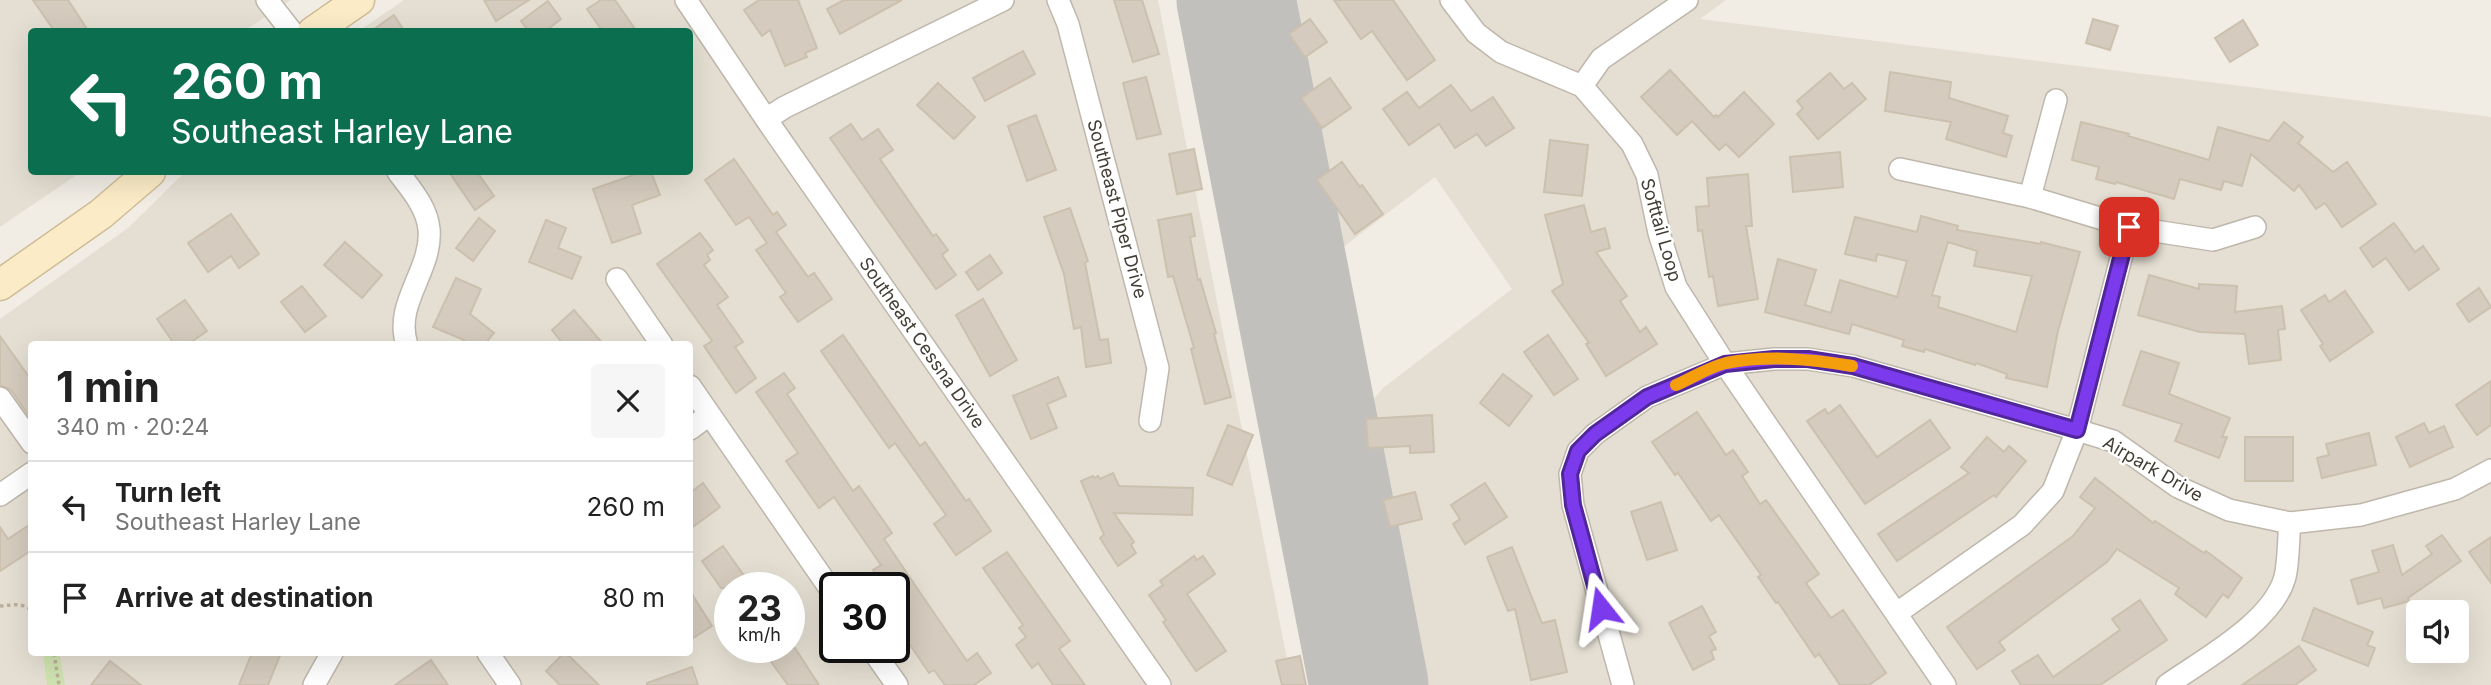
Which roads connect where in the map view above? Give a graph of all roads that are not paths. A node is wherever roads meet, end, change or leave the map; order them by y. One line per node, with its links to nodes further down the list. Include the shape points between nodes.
1 (267, 0): 8 (street)
2 (359, 0): 9 (street)
3 (686, 0): 12 (street, Southeast Cessna Drive)
4 (1003, 0): 12 (street)
5 (1058, 0): 27 (street, Southeast Piper Drive, via 1158,368)
6 (1451, 0): 10 (street, Softtail Loop, via 1476,33 1501,52)
7 (1687, 0): 10 (street, via 1601,59)
8 (289, 28)
9 (319, 28)
10 (1582, 86): 23 (street, Softtail Loop, via 1632,144 1647,175 1676,287)
11 (2056, 100): 16 (street)
12 (766, 119): 43 (street, Southeast Cessna Drive)
13 (1900, 169): 16 (street)
14 (146, 175): 20 (street, via 101,214)
15 (400, 175): 21 (street, via 421,203 429,228 427,253 408,297 402,331)
16 (2031, 197): 17 (street)
17 (2129, 227): 18 (street, via 2213,240); 29 (street)
18 (2255, 227)
19 (617, 279): 22 (street)
20 (0, 285)
21 (406, 341)
22 (659, 341)
23 (1725, 364): 29 (street, Airpark Drive, via 1808,359 1853,366); 36 (street, Softtail Loop); 44 (street, Airpark Drive, via 1647,397 1578,451 1570,474 1573,505)
24 (693, 391): 26 (street)
25 (0, 398): 30 (street)
26 (709, 415): 28 (street); 35 (street)
27 (1150, 421)
28 (693, 427)
29 (2077, 430): 34 (street, Airpark Drive, via 2113,441 2178,487 2229,510); 36 (street, via 2053,491 2022,525)
30 (28, 437)
31 (2491, 470): 34 (street, Airpark Drive, via 2455,489 2361,515)
32 (28, 476): 33 (street)
33 (0, 495)
34 (2290, 523): 46 (street, via 2285,577 2272,602 2256,622)
35 (819, 573)
36 (1897, 613): 45 (street, Softtail Loop)
37 (330, 656): 40 (street)
38 (490, 656): 41 (street)
39 (882, 663): 42 (street)
40 (314, 685)
41 (510, 685)
42 (897, 685)
43 (1160, 685)
44 (1623, 685)
45 (1945, 685)
46 (2167, 685)

